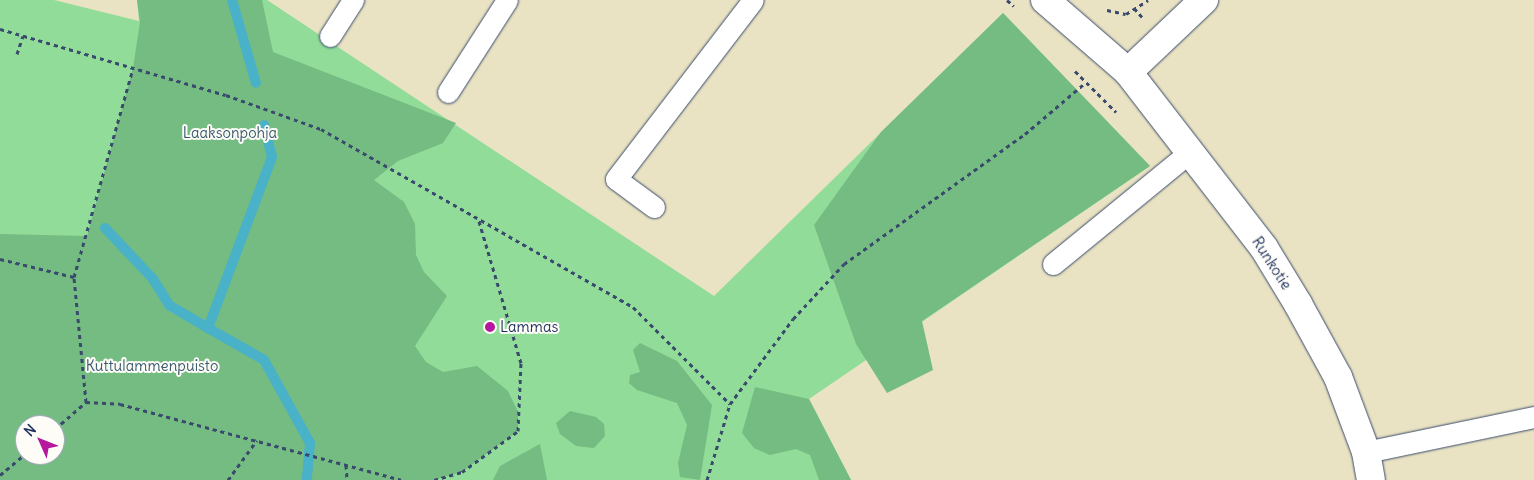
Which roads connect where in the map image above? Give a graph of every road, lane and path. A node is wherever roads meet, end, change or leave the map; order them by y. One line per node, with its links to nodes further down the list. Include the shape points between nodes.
1 (353, 0): 10 (lane)
2 (507, 0): 15 (lane)
3 (753, 0): 17 (lane, via 616,179)
4 (1046, 0): 13 (street, Runkotie)
5 (1148, 0): 7 (path, via 1126,14)
6 (1204, 0): 13 (street)
7 (1102, 10)
8 (0, 29): 9 (path)
9 (23, 36): 11 (path); 12 (path)
10 (330, 36)
11 (17, 54)
12 (132, 68): 18 (path, via 321,129); 21 (path)
13 (1128, 72): 16 (street, Runkotie)
14 (1085, 83): 23 (path, via 1026,134 844,264 793,319)
15 (448, 92)
16 (1190, 152): 20 (lane); 27 (street, Runkotie, via 1264,248 1298,304 1338,377)
17 (654, 207)
18 (477, 217): 23 (path, via 633,307); 34 (path, via 521,363 518,431 462,472)
19 (0, 259): 21 (path)
20 (1053, 264)
21 (74, 277): 22 (path)
22 (86, 402): 25 (path); 26 (path, via 120,404)
23 (730, 404): 35 (path)
24 (1534, 417): 27 (lane)
25 (65, 420)
26 (256, 440): 29 (path); 31 (path)
27 (1366, 452): 36 (street, Runkotie)
28 (15, 462): 30 (path)
29 (346, 465): 32 (path); 33 (path)
30 (0, 475)
31 (228, 480)
32 (347, 480)
33 (401, 480)
34 (434, 480)
35 (707, 480)
36 (1371, 480)

